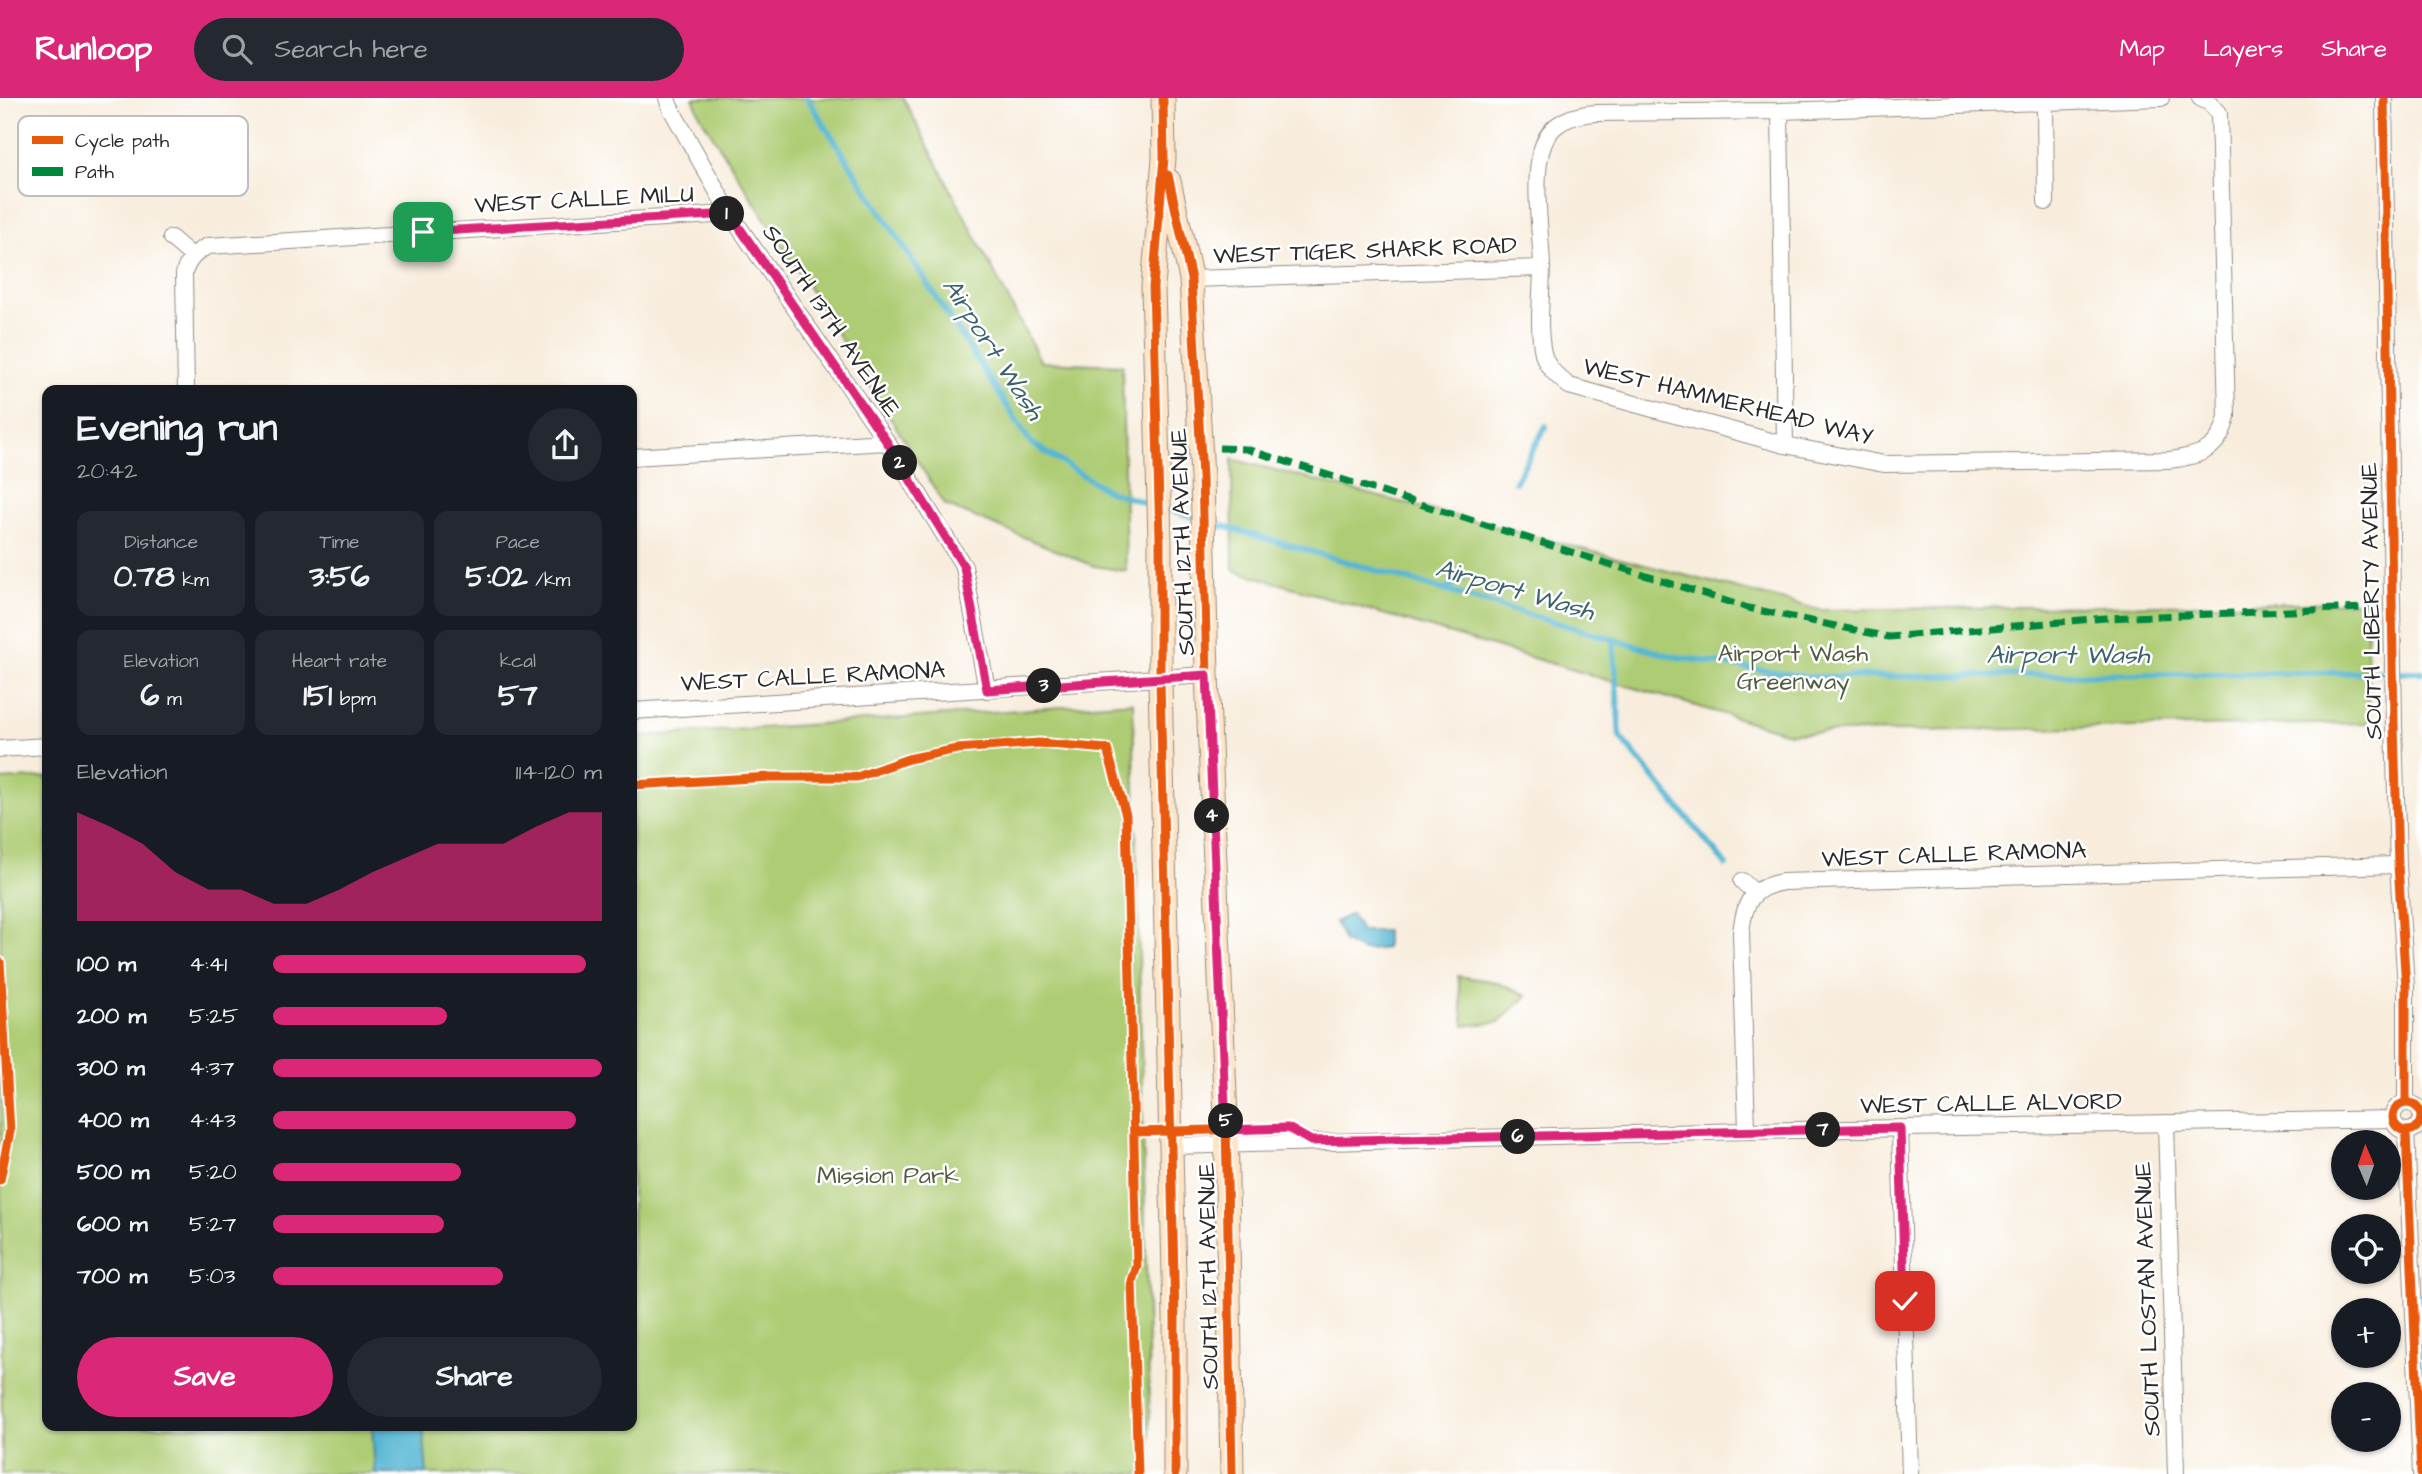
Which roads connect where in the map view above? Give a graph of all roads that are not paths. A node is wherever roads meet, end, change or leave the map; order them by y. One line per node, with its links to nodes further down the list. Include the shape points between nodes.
1 (667, 98): 11 (street, SOUTH 13TH AVENUE)
2 (1163, 98): 9 (main road, SOUTH 12TH AVENUE)
3 (2161, 98): 7 (street)
4 (2384, 98): 26 (street, SOUTH LIBERTY AVENUE)
5 (2205, 100): 18 (street, WEST HAMMERHEAD WAY, via 2219,113 2227,416 2215,448 2169,460 1884,464)
6 (1905, 102): 7 (street); 8 (street)
7 (2045, 103): 10 (street)
8 (1780, 111): 14 (street, WEST HAMMERHEAD WAY, via 1587,114 1553,121 1538,171); 18 (street)
9 (1164, 158): 15 (main road, SOUTH 12TH AVENUE); 21 (main road, SOUTH 12TH AVENUE, via 1153,288)
10 (2046, 202)
11 (730, 214): 13 (street, WEST CALLE MILU, via 218,244); 17 (street, SOUTH 13TH AVENUE)
12 (171, 238): 13 (street)
13 (192, 256): 16 (street, via 183,284)
14 (1542, 268): 15 (street, WEST TIGER SHARK ROAD); 18 (street, WEST HAMMERHEAD WAY, via 1543,356 1569,386)
15 (1191, 279): 20 (main road, SOUTH 12TH AVENUE)
16 (186, 385)
17 (887, 442): 19 (street); 22 (street, SOUTH 13TH AVENUE, via 964,567)
18 (1784, 444)
19 (637, 457)
20 (1207, 675): 21 (street, WEST CALLE RAMONA); 36 (main road, SOUTH 12TH AVENUE)
21 (1160, 680): 22 (street, WEST CALLE RAMONA); 37 (main road, SOUTH 12TH AVENUE)
22 (987, 690): 23 (street, WEST CALLE RAMONA)
23 (637, 711)
24 (42, 746): 25 (street)
25 (0, 749)
26 (2398, 865): 28 (street, WEST CALLE RAMONA, via 1783,882); 29 (street, SOUTH LIBERTY AVENUE, via 2406,987)
27 (1742, 881): 28 (street)
28 (1755, 893): 34 (street, via 1741,933)
29 (2406, 1103): 30 (street, via 2415,1105); 31 (street, via 2395,1110)
30 (2422, 1117): 35 (street, via 2415,1129)
31 (2393, 1119): 32 (street, WEST CALLE ALVORD); 35 (street)
32 (2166, 1123): 33 (street, WEST CALLE ALVORD); 41 (street, SOUTH LOSTAN AVENUE)
33 (1900, 1128): 34 (street, WEST CALLE ALVORD); 40 (street)
34 (1747, 1131): 36 (street, WEST CALLE ALVORD)
35 (2406, 1131): 42 (street)
36 (1226, 1143): 37 (street, WEST CALLE ALVORD); 39 (main road, SOUTH 12TH AVENUE)
37 (1171, 1146): 38 (main road, SOUTH 12TH AVENUE)
38 (1175, 1474)
39 (1232, 1474)
40 (1910, 1474)
41 (2176, 1474)
42 (2421, 1474)

